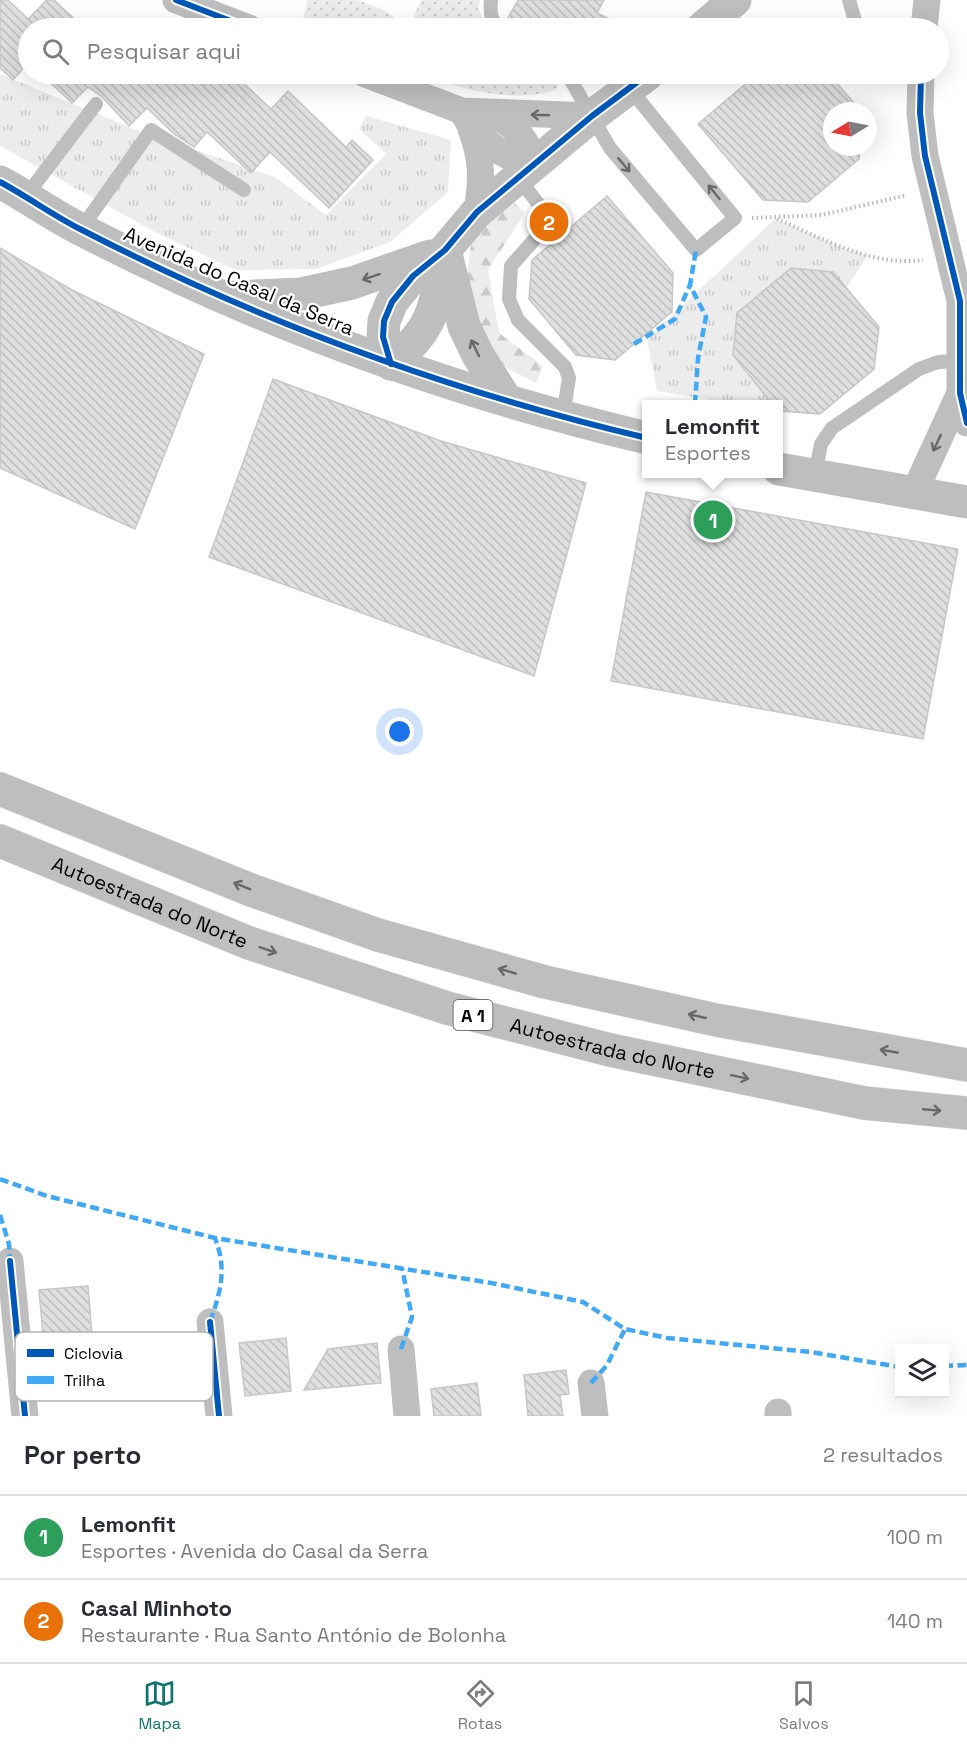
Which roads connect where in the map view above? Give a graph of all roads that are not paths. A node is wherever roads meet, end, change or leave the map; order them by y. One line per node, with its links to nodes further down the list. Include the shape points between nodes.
1 (176, 0): 6 (street)
2 (491, 0): 8 (lane)
3 (735, 0): 9 (main road)
4 (849, 0): 10 (lane)
5 (927, 0): 11 (street)
6 (218, 8): 7 (street)
7 (234, 18)
8 (492, 18)
9 (714, 18)
10 (854, 18)
11 (925, 18)
12 (390, 84): 19 (street)
13 (573, 84): 18 (lane)
14 (635, 84): 18 (main road)
15 (641, 84): 18 (lane, one-way to 15, via 610,148 696,250 735,218)
16 (921, 84): 27 (street, via 920,113 931,189)
17 (96, 104): 21 (lane)
18 (592, 116): 19 (street, one-way to 19); 20 (main road)
19 (474, 118): 20 (street, via 509,122 521,134); 23 (street, via 482,177)
20 (527, 172): 23 (main road); 32 (lane, via 546,222 512,266 509,299 518,320 565,367 569,378)
21 (13, 189): 24 (main road, Avenida do Casal da Serra)
22 (244, 190): 24 (lane, via 151,130)
23 (477, 212): 25 (main road)
24 (80, 230): 26 (main road, Avenida do Casal da Serra)
25 (446, 250): 26 (main road, one-way to 26, via 352,283 301,294); 29 (main road, via 429,322 417,341); 31 (main road, one-way to 25, via 464,326)
26 (224, 298): 29 (main road, Avenida do Casal da Serra)
27 (964, 301): 28 (street)
28 (962, 360): 30 (street); 36 (lane, via 919,369 832,428 821,444)
29 (391, 364): 31 (main road, Avenida do Casal da Serra)
30 (960, 393): 33 (street); 37 (street, one-way to 37)
31 (505, 398): 32 (main road, Avenida do Casal da Serra)
32 (563, 418): 34 (main road, Avenida do Casal da Serra)
33 (967, 423)
34 (642, 437)
35 (783, 469): 36 (main road)
36 (815, 475): 37 (main road)
37 (914, 493): 38 (main road)
38 (967, 502)
39 (0, 789): 41 (main road, one-way to 39, via 716,1020 545,982 378,935 250,890)
40 (0, 841): 42 (main road, Autoestrada do Norte / A 1, one-way to 42, via 249,943 447,1008 610,1050 864,1103)
41 (967, 1065)
42 (967, 1113)
43 (10, 1261): 45 (street)
44 (210, 1322): 46 (street)
45 (17, 1332)
46 (211, 1332)
47 (401, 1350): 53 (street)
48 (213, 1353): 52 (street)
49 (591, 1383): 54 (street)
50 (24, 1401): 51 (street)
51 (25, 1416)
52 (219, 1416)
53 (407, 1416)
54 (595, 1416)

